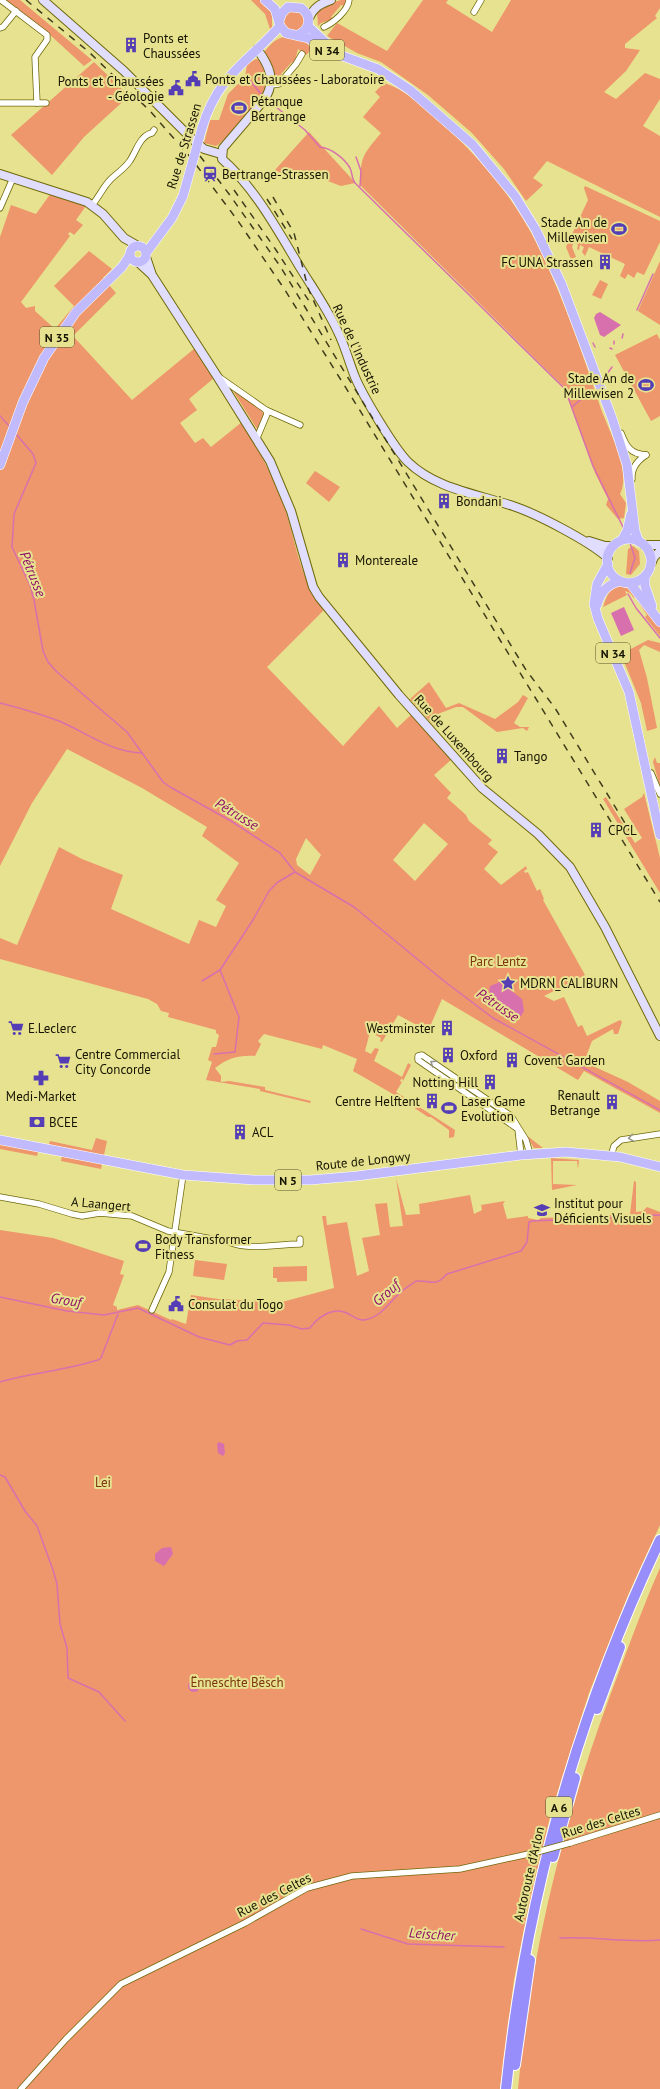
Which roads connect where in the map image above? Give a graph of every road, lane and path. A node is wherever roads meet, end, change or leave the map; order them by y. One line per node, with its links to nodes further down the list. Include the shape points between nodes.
1 (1, 0): 11 (street)
2 (43, 0): 26 (street, via 124,71 190,137 204,149)
3 (265, 0): 14 (main road, N 34, via 275,9)
4 (274, 0): 9 (main road)
5 (320, 0): 10 (street)
6 (331, 0): 13 (street, via 313,9)
7 (349, 0): 15 (street, via 332,24)
8 (481, 0): 12 (street)
9 (288, 7): 10 (main road); 14 (main road, via 282,13)
10 (301, 8): 13 (main road, N 34)
11 (16, 11): 16 (street); 23 (street, via 47,35 47,40 35,57)
12 (474, 12)
13 (308, 22): 17 (main road, N 34); 20 (main road, N 34, via 322,40)
14 (280, 24): 17 (main road, N 34); 18 (main road, Rue de Strassen / N 35)
15 (324, 27)
16 (0, 28)
17 (294, 35): 18 (main road, Rue de Strassen / N 35, via 279,37); 20 (main road, N 34)
18 (257, 49): 21 (street, via 270,69); 31 (main road, Rue de Strassen / N 35, bridge, via 220,87 212,100 183,196 172,218 157,237)
19 (302, 54): 21 (street, via 279,84)
20 (357, 61): 34 (main road, N 34, via 395,78 447,121 484,157 515,196 536,230 562,285)
21 (271, 85): 26 (street, via 267,96 223,148)
22 (0, 103): 23 (street)
23 (37, 103): 24 (street)
24 (46, 103)
25 (154, 130): 29 (street, via 147,134 136,148 132,159 111,179)
26 (221, 154): 40 (street, Rue de l'Industrie, via 222,159 239,175 271,219 311,284 338,331 356,379 407,461 422,474 442,484 515,506)
27 (0, 174): 28 (street, Rue de Luxembourg)
28 (13, 178): 29 (street, Rue de Luxembourg, via 76,197); 30 (street)
29 (92, 205): 31 (street, Rue de Luxembourg)
30 (0, 208)
31 (138, 254): 32 (street, Rue de Luxembourg); 37 (main road, N 35, via 94,293 60,333 32,382 12,435)
32 (217, 376): 33 (street, Rue de Luxembourg); 36 (street, Rue de Luxembourg)
33 (266, 410): 35 (street, Rue de Luxembourg); 36 (street, via 267,414)
34 (612, 418): 39 (main road, N 34, via 627,465); 39 (street, via 627,448 638,455 646,455 635,465 632,474)
35 (300, 425)
36 (257, 438): 57 (street, Rue de Luxembourg, via 284,492 313,587 319,597 399,695 482,788 554,848 570,867 583,887)
37 (3, 450): 38 (main road, N 35)
38 (0, 465)
39 (632, 502): 41 (main road, N 34, via 627,531); 42 (main road, N 34, via 635,532)
40 (574, 536): 44 (street, Rue de l'Industrie); 46 (street, Rue de l'Industrie)
41 (622, 540): 42 (main road); 44 (main road)
42 (642, 543): 43 (street); 47 (main road, N 34, via 651,557)
43 (660, 545)
44 (613, 546): 46 (main road, N 34)
45 (660, 551): 47 (street)
46 (608, 561): 49 (main road, via 612,574); 51 (main road, N 34, via 594,594)
47 (651, 564): 48 (main road)
48 (645, 576): 50 (main road); 52 (main road, via 647,594)
49 (620, 581): 50 (main road); 51 (main road, via 605,588 600,596)
50 (630, 583): 52 (main road)
51 (596, 614): 53 (main road, N 34, via 629,692)
52 (659, 621)
53 (642, 750): 54 (street); 55 (main road, N 34)
54 (660, 794)
55 (657, 805): 56 (main road, N 34)
56 (660, 835)
57 (660, 1036)
58 (518, 1129): 58 (street, one-way to 58, via 511,1116 422,1055 418,1056 418,1060); 61 (street); 61 (street, via 526,1140)
59 (660, 1134): 62 (street, one-way to 62, via 621,1140 614,1146)
60 (0, 1140): 64 (main road, Route de Longwy / N 5)
61 (525, 1154): 62 (main road, Route de Longwy / N 5, via 566,1152); 64 (main road, Route de Longwy / N 5, via 310,1180 254,1180)
62 (611, 1156): 63 (main road, Route de Longwy / N 5)
63 (660, 1167)
64 (183, 1175): 66 (street)
65 (0, 1197): 66 (street, A Laangert, via 82,1216 100,1212 132,1216)
66 (174, 1233): 67 (street, A Laangert, via 251,1246 300,1244); 68 (street, via 169,1272)
67 (300, 1239)
68 (152, 1310)
69 (660, 1540): 73 (highway, Autoroute d'Arlon / A 6, via 603,1671 556,1817 520,1980)
70 (660, 1555): 74 (highway, Autoroute d'Arlon / A 6, via 601,1698 583,1749 550,1865 532,1952)
71 (660, 1815): 72 (street, Rue des Celtes, bridge, via 570,1843 460,1869 352,1876 307,1888 245,1923 121,1984)
72 (21, 2089)
73 (506, 2089)
74 (513, 2089)

